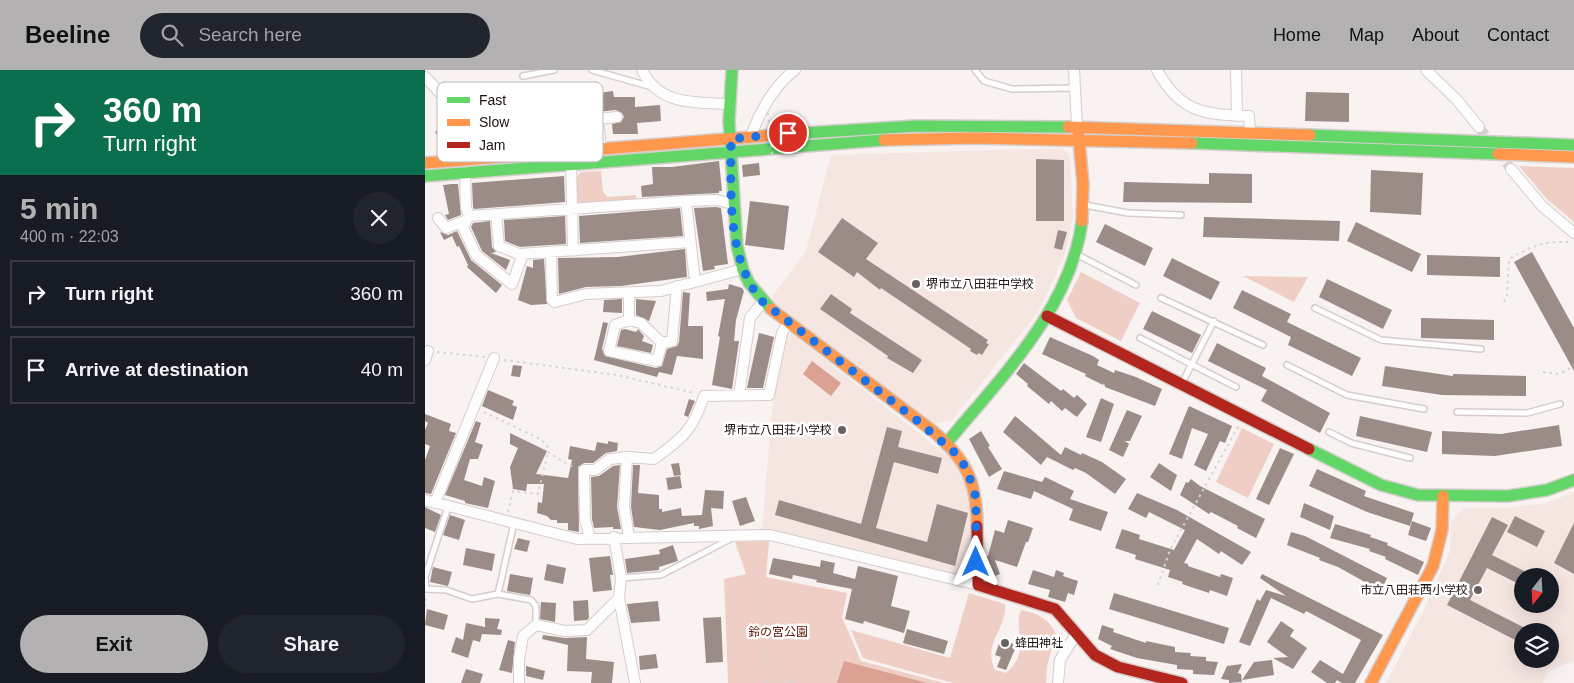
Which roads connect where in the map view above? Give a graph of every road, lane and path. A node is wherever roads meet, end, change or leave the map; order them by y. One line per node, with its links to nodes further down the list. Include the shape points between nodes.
1 (554, 70): 11 (lane)
2 (592, 70): 13 (lane)
3 (642, 70): 13 (street)
4 (731, 70): 16 (street)
5 (795, 70): 24 (street, via 784,78 757,120)
6 (975, 70): 14 (lane, via 984,81 1013,89)
7 (1074, 70): 14 (street)
8 (1157, 70): 18 (street, via 1167,88 1180,101 1202,112)
9 (1236, 70): 18 (street)
10 (1426, 70): 22 (street, via 1457,100)
11 (523, 76)
12 (425, 77): 15 (street)
13 (652, 87): 16 (street, via 678,100)
14 (1074, 88): 21 (street)
15 (437, 90)
16 (730, 104): 25 (street)
17 (769, 113): 30 (path, bridge)
18 (1237, 116): 23 (street, via 1249,116)
19 (617, 117): 20 (street)
20 (603, 118)
21 (1077, 126): 23 (street); 24 (street, via 916,126); 26 (street)
22 (1479, 128)
23 (1250, 132): 27 (street)
24 (751, 136): 25 (street)
25 (731, 139): 28 (street); 29 (street)
26 (1079, 139): 29 (street, via 870,141); 31 (street); 40 (street)
27 (1574, 145)
28 (603, 148)
29 (731, 151): 32 (street); 39 (street)
30 (772, 155)
31 (1574, 157)
32 (603, 161)
33 (584, 162): 34 (street)
34 (571, 163): 36 (street); 41 (street)
35 (1511, 169): 46 (street)
36 (465, 172): 37 (street); 45 (street)
37 (425, 176)
38 (686, 201): 39 (street, via 717,200); 41 (street); 47 (street)
39 (733, 204): 52 (street, via 736,242)
40 (1082, 204): 43 (lane, via 1128,213); 51 (street, via 1081,233)
41 (573, 209): 42 (street); 48 (street)
42 (496, 214): 45 (street); 50 (street, via 499,246)
43 (1181, 215)
44 (438, 218): 45 (street, via 446,228)
45 (468, 218): 50 (street, via 463,228 476,255 511,284)
46 (1572, 237): 59 (path, via 1547,241 1509,258)
47 (690, 242): 48 (street); 53 (street)
48 (573, 251): 49 (street)
49 (551, 253): 50 (street); 56 (street, via 552,300 555,302 586,294)
50 (523, 254)
51 (1075, 254): 54 (lane); 61 (street)
52 (743, 269): 53 (street); 58 (street)
53 (695, 281): 55 (street)
54 (1136, 285)
55 (677, 286): 56 (street, via 661,291); 66 (street, via 672,341)
56 (629, 292): 62 (street)
57 (1161, 298): 63 (lane)
58 (763, 302): 64 (street); 78 (street, via 750,318)
59 (1504, 302)
60 (1315, 308): 68 (lane, via 1381,340)
61 (1047, 316): 75 (street); 85 (street)
62 (629, 320): 66 (street, via 641,323); 66 (street, via 615,325 609,351 657,361)
63 (1214, 321): 67 (lane); 71 (lane)
64 (788, 323): 78 (street, via 782,334 769,395); 85 (street)
65 (1140, 338): 71 (lane)
66 (662, 343)
67 (1263, 345)
68 (1481, 349)
69 (427, 355): 70 (path)
70 (493, 358): 77 (path, via 617,374); 80 (street)
71 (1192, 364): 75 (lane); 76 (lane)
72 (1287, 365): 81 (lane, via 1347,395)
73 (1574, 366): 74 (path, via 1559,374)
74 (1543, 372)
75 (1182, 384): 91 (street, via 1381,485 1418,495)
76 (1236, 387)
77 (704, 396): 78 (street); 87 (street, via 696,420 679,441 655,460)
78 (739, 396)
79 (1560, 404): 82 (lane, via 1527,412)
80 (474, 407): 86 (path, via 540,438 547,445); 92 (street)
81 (1424, 409)
82 (1457, 412)
83 (1241, 422): 103 (path, via 1170,550)
84 (1329, 432): 88 (lane, via 1351,443)
85 (946, 444): 102 (street, via 967,469 976,498)
86 (548, 452): 89 (path); 94 (path, via 538,494 513,491)
87 (627, 457): 89 (street, via 610,459 595,470); 98 (street, via 624,507)
88 (1410, 458)
89 (584, 470): 99 (street, via 585,520)
90 (1574, 480): 91 (street, via 1547,490 1508,496)
91 (1443, 496): 117 (street, via 1442,530 1433,566)
92 (430, 501): 93 (street)
93 (448, 507): 94 (street); 100 (lane)
94 (510, 522): 99 (street, via 577,539); 105 (lane)
95 (737, 535): 96 (street); 98 (street); 101 (lane, via 671,571)
96 (754, 535): 102 (street, via 770,535); 110 (path, via 755,576)
97 (614, 537): 98 (street); 99 (street); 101 (street)
98 (629, 537)
99 (590, 538)
100 (425, 578): 104 (lane)
101 (621, 578): 106 (street)
102 (978, 585): 109 (street, via 1055,609)
103 (1158, 586)
104 (426, 589): 105 (lane, via 446,590 472,599); 107 (path)
105 (498, 594): 108 (lane, via 531,600 536,606)
106 (619, 598): 108 (street, via 587,630 565,631); 112 (street)
107 (425, 607)
108 (535, 625): 111 (street, via 523,636)
109 (1076, 634): 115 (street, via 1060,660); 116 (street, via 1095,655 1119,667)
110 (772, 681): 113 (path); 114 (path)
111 (519, 683)
112 (635, 683)
113 (765, 683)
114 (793, 683)
115 (1058, 683)
116 (1182, 683)
117 (1371, 683)

